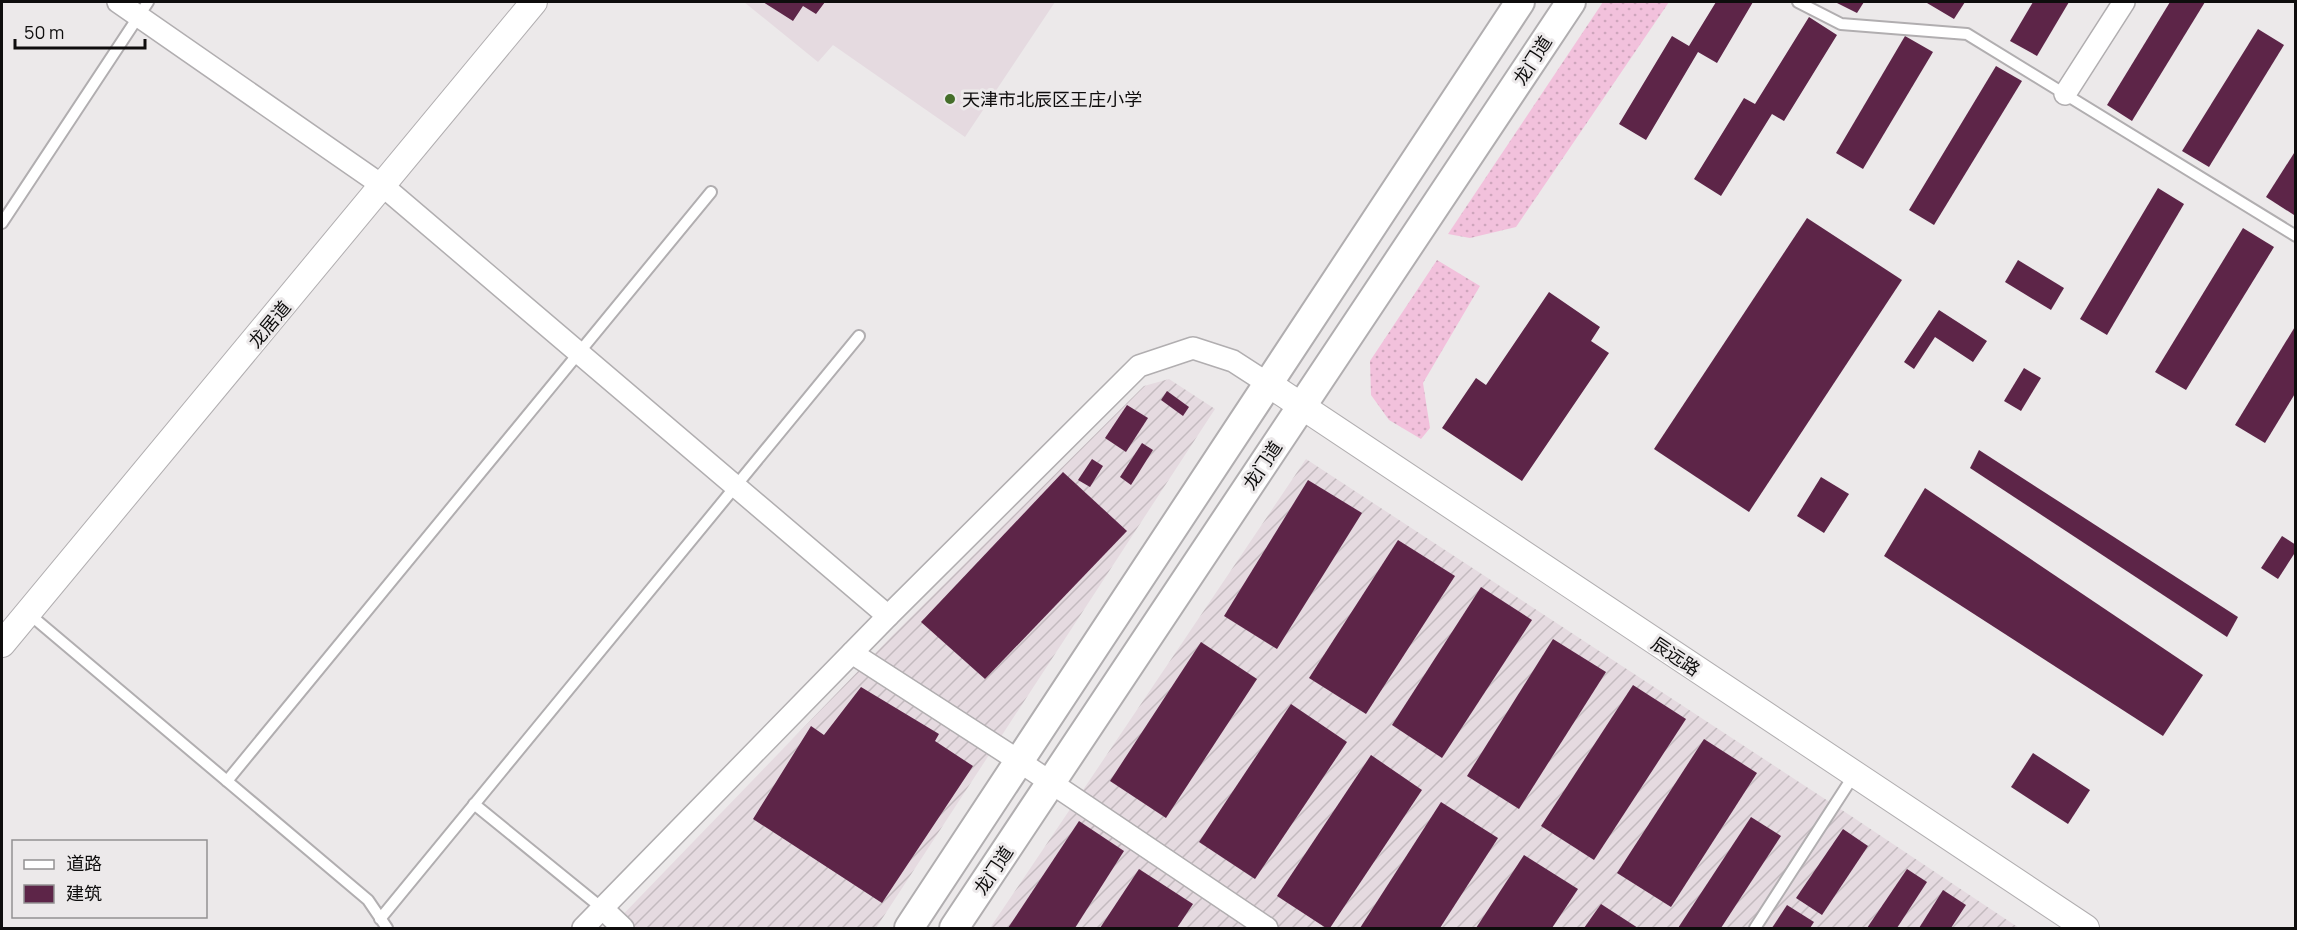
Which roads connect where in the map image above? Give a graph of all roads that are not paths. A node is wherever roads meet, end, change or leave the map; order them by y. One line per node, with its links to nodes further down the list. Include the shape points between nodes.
1 (117, 2): 7 (street)
2 (534, 2): 9 (street, 龙居道)
3 (1520, 2): 15 (main road, 龙门道)
4 (1571, 2): 16 (main road, 龙门道)
5 (1797, 2): 8 (lane, via 1841,24 1966,34)
6 (2124, 2): 8 (street)
7 (144, 8): 9 (street); 11 (lane)
8 (2065, 94): 12 (lane)
9 (383, 186): 14 (street); 18 (street, 龙居道)
10 (711, 192): 14 (lane)
11 (2, 223)
12 (2295, 236)
13 (859, 336): 17 (lane)
14 (578, 351): 17 (street); 24 (lane)
15 (1267, 383): 16 (street, 辰远路); 19 (street, via 1233,361 1193,348 1139,366); 22 (main road, 龙门道)
16 (1302, 406): 23 (street, 辰远路); 25 (main road, 龙门道)
17 (735, 486): 19 (street); 26 (lane)
18 (27, 613): 20 (street, 龙居道); 24 (lane)
19 (888, 616): 21 (street)
20 (2, 644)
21 (852, 653): 22 (street); 27 (street)
22 (1019, 761): 25 (street); 32 (main road, 龙门道)
23 (1855, 774): 35 (lane); 36 (street, 辰远路)
24 (227, 781): 28 (lane, via 368,900)
25 (1050, 784): 33 (main road, 龙门道); 34 (street)
26 (474, 804): 27 (lane); 28 (lane)
27 (603, 909): 30 (street); 31 (street)
28 (380, 918): 29 (lane)
29 (387, 928)
30 (583, 928)
31 (623, 928)
32 (909, 928)
33 (954, 928)
34 (1267, 928)
35 (1755, 928)
36 (2086, 928)

